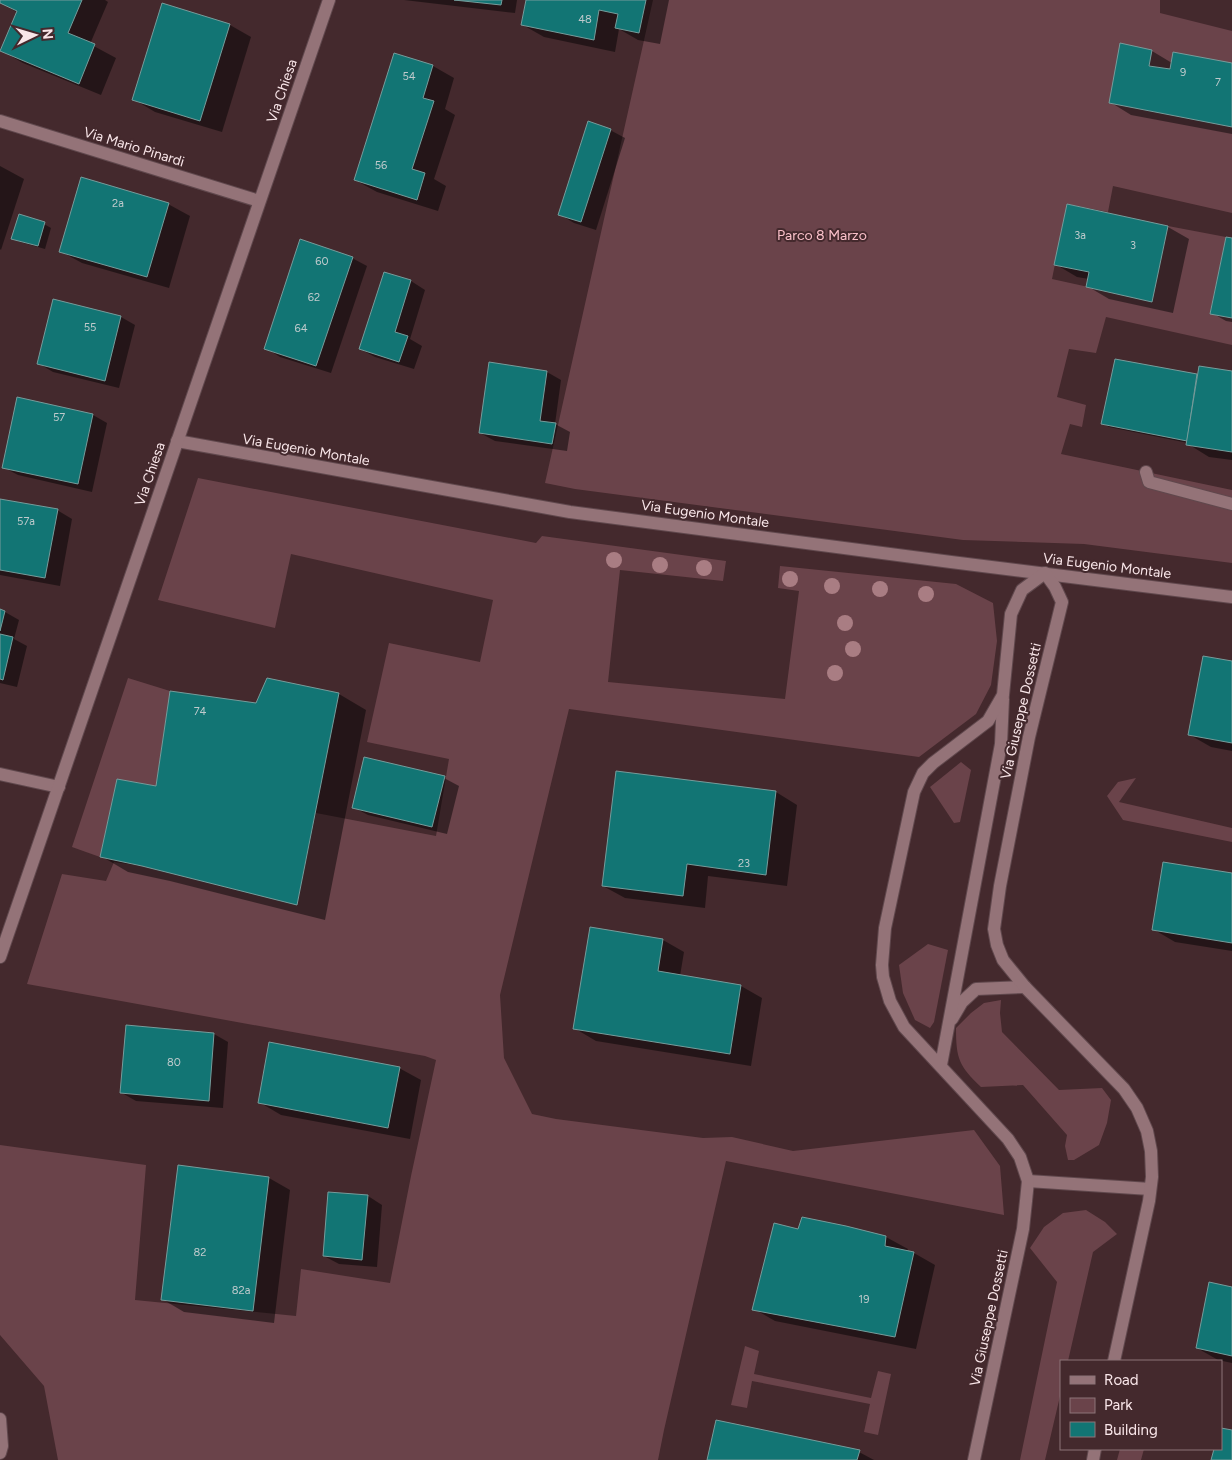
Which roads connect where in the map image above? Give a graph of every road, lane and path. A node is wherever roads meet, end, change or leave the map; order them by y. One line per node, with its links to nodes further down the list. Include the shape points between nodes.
1 (329, 0): 3 (street, Via Chiesa)
2 (0, 121): 3 (street, Via Mario Pinardi)
3 (260, 201): 4 (street, Via Chiesa)
4 (177, 441): 7 (street, Via Eugenio Montale, via 536,507); 11 (street, Via Chiesa)
5 (1146, 472): 6 (street, via 1149,482)
6 (1232, 504)
7 (1044, 573): 8 (street, Via Eugenio Montale); 9 (street, Via Giuseppe Dossetti, via 1022,590 1011,614); 13 (street, Via Giuseppe Dossetti, via 1062,602 1029,737 994,929 996,945 1003,960)
8 (1232, 596)
9 (1003, 695): 14 (street, Via Giuseppe Dossetti, via 1001,744); 15 (street, Via Giuseppe Dossetti, via 988,721 923,773 912,800 885,928 882,965 890,1001 904,1027)
10 (0, 774): 11 (street)
11 (59, 787): 12 (street, Via Chiesa)
12 (0, 957)
13 (1025, 987): 14 (street, Via Giuseppe Dossetti, via 976,988 962,1002); 17 (street, Via Giuseppe Dossetti, via 1124,1088 1137,1108 1151,1151)
14 (948, 1028): 15 (street, Via Giuseppe Dossetti)
15 (941, 1065): 16 (street, Via Giuseppe Dossetti, via 1008,1139 1020,1157)
16 (1028, 1181): 17 (street); 21 (street, Via Giuseppe Dossetti, via 1023,1229)
17 (1150, 1190): 18 (street, Via Giuseppe Dossetti)
18 (1114, 1360)
19 (0, 1419): 20 (street)
20 (0, 1453)
21 (974, 1460)

